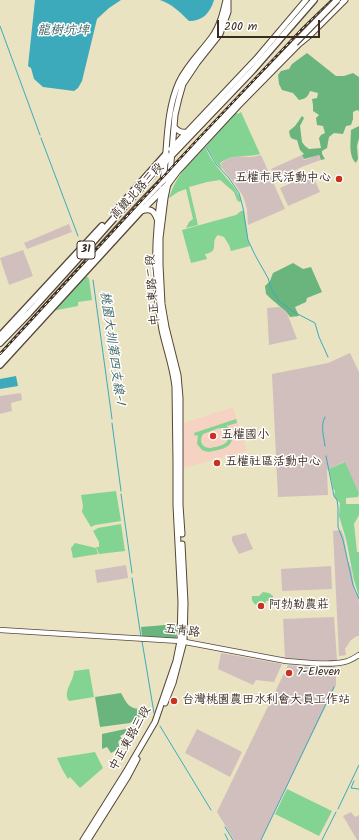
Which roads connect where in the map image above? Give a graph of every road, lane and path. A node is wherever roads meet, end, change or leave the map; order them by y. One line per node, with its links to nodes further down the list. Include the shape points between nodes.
1 (227, 0): 8 (main road, via 228,12 220,34 183,84); 11 (main road, via 213,37 183,75 173,97)
2 (306, 0): 9 (main road, 高鐵北路三段, via 256,59)
3 (314, 0): 11 (main road, 高鐵北路三段 / 31, via 253,70)
4 (337, 0): 13 (main road, 高鐵北路三段 / 31, bridge)
5 (345, 0): 7 (main road, 高鐵北路三段)
6 (304, 32): 7 (main road)
7 (304, 40): 14 (main road, 高鐵北路三段)
8 (174, 127): 9 (main road, via 180,132); 10 (main road)
9 (187, 132): 10 (main road, 高鐵北路三段)
10 (172, 148): 11 (main road, 高鐵北路三段)
11 (169, 155): 12 (main road, 高鐵北路三段 / 31); 13 (main road); 19 (main road, 高鐵北路三段)
12 (165, 162): 14 (main road, 中正東路二段); 17 (main road, 高鐵北路三段 / 31)
13 (170, 174): 14 (main road, 高鐵北路三段 / 31)
14 (166, 182): 15 (main road, 高鐵北路三段); 21 (main road, 高鐵北路三段 / 31); 29 (main road, 中正東路二段, via 160,265 162,304 178,375 180,398 180,506 185,603)
15 (162, 190): 16 (main road, 高鐵北路三段); 18 (main road, 中正東路二段)
16 (140, 212): 18 (main road, via 152,210); 23 (main road, 高鐵北路三段)
17 (118, 214): 19 (main road); 22 (main road, 高鐵北路三段 / 31)
18 (158, 220): 29 (main road, 中正東路二段, via 158,304 175,387 176,504)
19 (107, 221): 20 (main road, 高鐵北路三段)
20 (31, 304): 22 (main road); 24 (main road, 高鐵北路三段)
21 (44, 311): 23 (main road); 26 (main road, 高鐵北路三段 / 31)
22 (17, 325): 25 (main road, 高鐵北路三段 / 31)
23 (32, 330): 27 (main road, 高鐵北路三段)
24 (0, 336)
25 (0, 343)
26 (0, 358)
27 (0, 365)
28 (0, 630): 29 (street, 五青路)
29 (182, 641): 30 (street, 五青路, via 297,662 338,663); 31 (main road, 中正東路三段, via 155,722); 32 (main road, 中正東路三段, via 173,683 157,724)
30 (359, 655)
31 (83, 840)
32 (88, 840)

